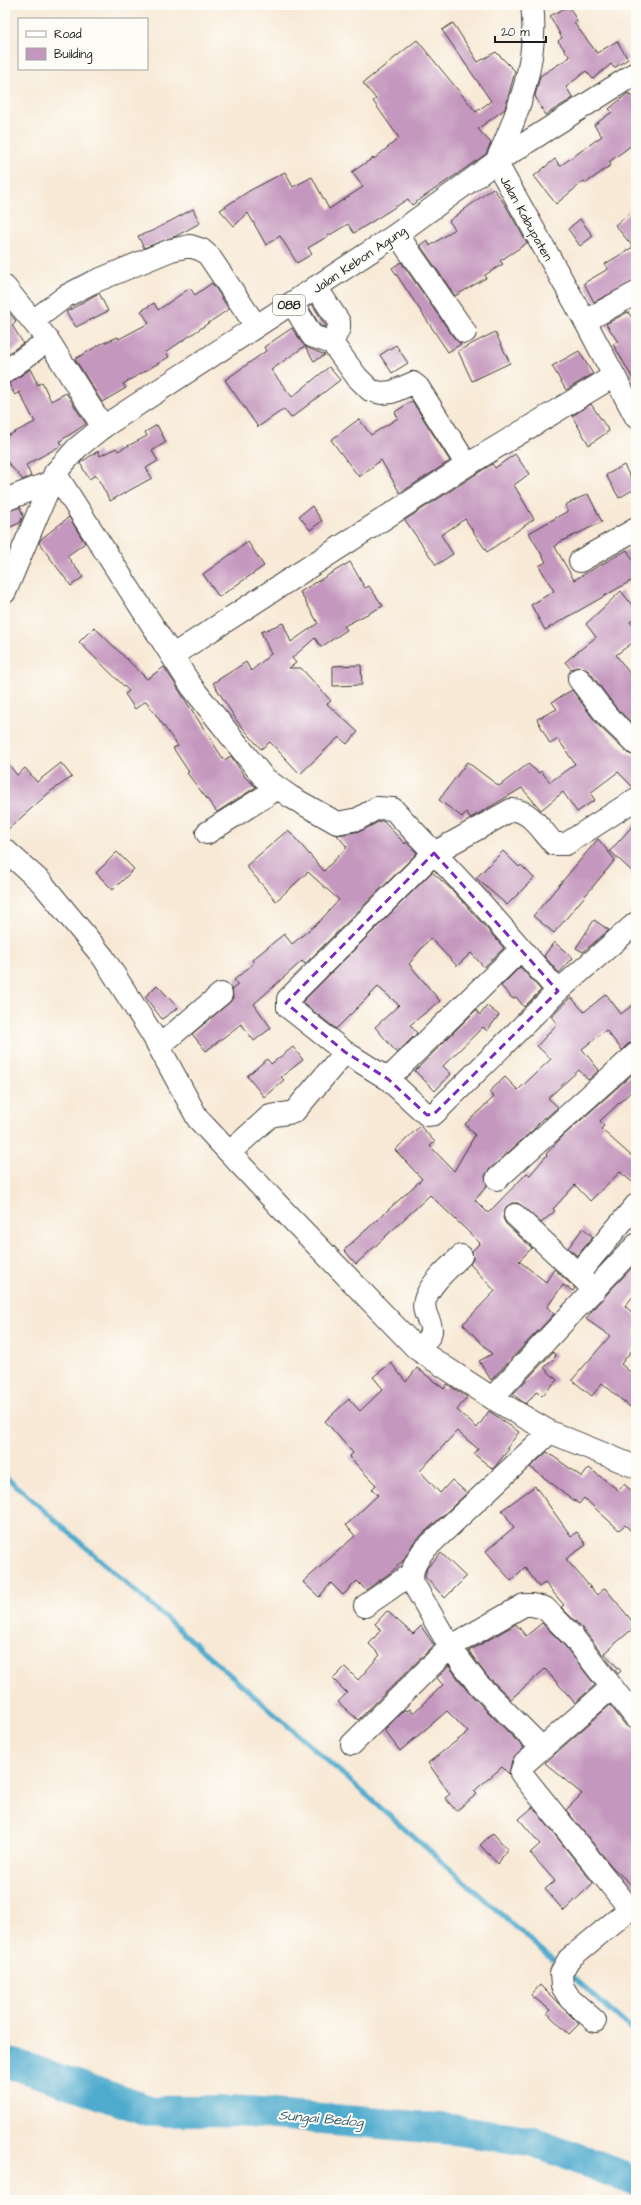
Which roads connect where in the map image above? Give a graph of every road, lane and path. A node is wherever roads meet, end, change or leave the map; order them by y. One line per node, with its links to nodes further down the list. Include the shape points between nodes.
1 (532, 5): 3 (street, Jalan Kabupaten, via 534,20 530,67 509,135)
2 (636, 73): 3 (street, Jalan Kebon Agung / 088)
3 (496, 162): 4 (street, Jalan Kebon Agung / 088); 10 (street, Jalan Kabupaten)
4 (397, 234): 6 (street, Jalan Kebon Agung / 088); 12 (street)
5 (5, 287): 9 (street)
6 (316, 288): 8 (street, Jalan Kebon Agung / 088); 14 (street, via 339,322)
7 (636, 293): 10 (street)
8 (292, 303): 11 (street, Jalan Kebon Agung / 088); 14 (street, via 312,336)
9 (33, 321): 11 (street, via 66,296 91,283 171,250 190,246 202,250 209,256); 13 (street)
10 (585, 321): 16 (street, Jalan Kabupaten)
11 (256, 326): 18 (street, Jalan Kebon Agung / 088)
12 (465, 332)
13 (48, 340): 15 (street); 18 (street)
14 (332, 343): 19 (street, via 370,390 392,392 412,383 418,387)
15 (5, 372)
16 (614, 376): 17 (street, Jalan Kabupaten); 19 (street)
17 (636, 417)
18 (103, 428): 20 (street, Jalan Kebon Agung / 088, via 77,448)
19 (467, 465): 25 (street)
20 (53, 478): 21 (street); 24 (street, Jalan Kebon Agung / 088); 25 (street)
21 (5, 500)
22 (636, 529): 23 (street)
23 (580, 561)
24 (5, 592)
25 (173, 655): 28 (street, via 192,687 264,778)
26 (579, 679): 27 (street, via 607,716)
27 (636, 744)
28 (278, 788): 30 (street); 32 (street, via 337,823 358,819 377,808 393,809)
29 (636, 800): 32 (street, via 566,844 554,844 528,814 511,810)
30 (207, 833)
31 (5, 850): 37 (street, via 41,882 103,957)
32 (434, 853): 34 (street); 38 (street, via 288,999 288,1007)
33 (636, 922): 35 (street)
34 (521, 949): 35 (street); 40 (street)
35 (558, 991): 40 (street, via 434,1114 426,1115)
36 (221, 994): 37 (street)
37 (159, 1046): 41 (street, via 198,1119)
38 (345, 1052): 40 (street); 41 (street, via 294,1112 270,1116)
39 (636, 1054): 42 (street)
40 (388, 1079)
41 (230, 1152): 49 (street, via 280,1208)
42 (497, 1179)
43 (636, 1205): 47 (street)
44 (515, 1215): 47 (street)
45 (636, 1245): 48 (street)
46 (461, 1256): 49 (street, via 428,1294 424,1306 430,1334 428,1341)
47 (578, 1274): 48 (street)
48 (595, 1290): 50 (street)
49 (417, 1349): 50 (street)
50 (492, 1398): 51 (street)
51 (550, 1432): 52 (street); 53 (street, via 423,1551)
52 (636, 1467)
53 (411, 1574): 54 (street); 55 (street, via 413,1583)
54 (365, 1606)
55 (450, 1647): 56 (street, via 524,1605 540,1606 574,1638); 58 (street); 59 (street, via 477,1683)
56 (611, 1688): 57 (street); 59 (street)
57 (636, 1718)
58 (352, 1744)
59 (542, 1748): 60 (street, via 524,1764 522,1773)
60 (633, 1906): 61 (street, via 569,1959 561,1973 562,1986 570,1999)
61 (596, 2022)

